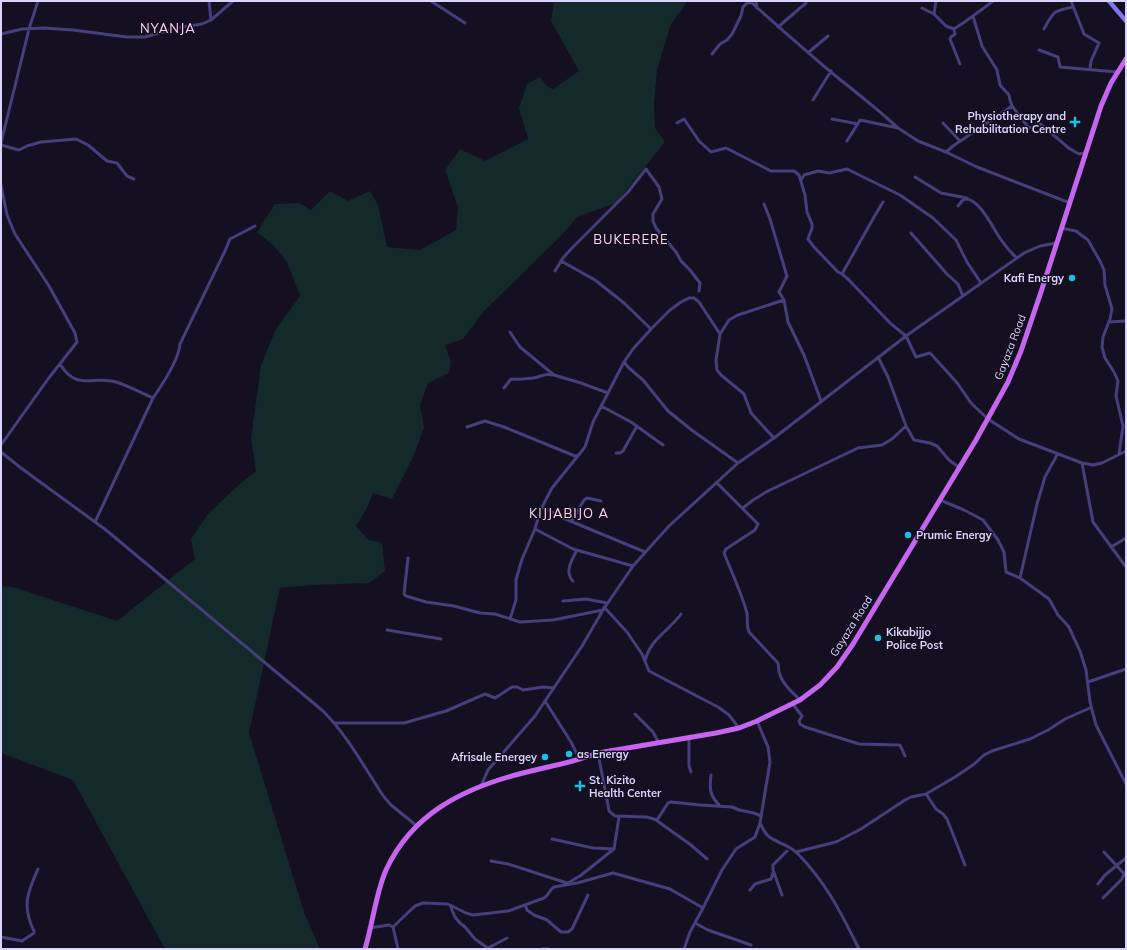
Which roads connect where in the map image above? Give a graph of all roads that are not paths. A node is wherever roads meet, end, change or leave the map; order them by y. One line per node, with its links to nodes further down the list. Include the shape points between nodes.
1 (38, 1): 20 (street)
2 (209, 1): 16 (street)
3 (233, 1): 16 (street)
4 (431, 1): 18 (street)
5 (756, 1): 12 (street)
6 (936, 1): 14 (street)
7 (992, 1): 15 (street)
8 (1071, 1): 11 (street)
9 (1109, 1): 17 (main road)
10 (806, 3): 19 (street)
11 (1074, 7): 22 (street, via 1056,12); 30 (street, via 1084,34 1099,43)
12 (757, 8): 19 (street); 27 (street, via 752,3 747,3 743,7 732,34)
13 (922, 8): 14 (street)
14 (934, 14): 21 (street, via 946,26)
15 (973, 16): 21 (street); 34 (street, via 982,46 997,70 1000,85 1009,95)
16 (211, 20): 20 (street, via 139,37 73,30)
17 (1126, 21)
18 (465, 23)
19 (778, 26): 26 (street)
20 (29, 29): 23 (street); 42 (street)
21 (954, 29): 29 (street, via 955,34 950,39)
22 (1044, 30)
23 (1, 34)
24 (828, 36): 26 (street)
25 (1039, 50): 30 (street, via 1058,56 1060,67)
26 (809, 52): 31 (street)
27 (712, 54)
28 (1126, 59): 32 (main road, Gayaza Road)
29 (960, 64)
30 (1090, 69): 32 (street)
31 (831, 71): 33 (street); 39 (street)
32 (1117, 72): 44 (main road, Gayaza Road, via 1106,94)
33 (813, 100)
34 (1012, 106): 41 (street); 44 (street, via 1028,127 1032,128 1039,123 1070,149 1079,154)
35 (832, 119): 38 (street)
36 (677, 123): 47 (street, via 684,119 699,141 711,152 726,148 771,171 794,171)
37 (943, 123): 41 (street)
38 (858, 124): 39 (street, via 860,120); 40 (street)
39 (898, 128): 43 (street, via 918,141)
40 (847, 141)
41 (960, 141): 43 (street)
42 (1, 144): 46 (street, via 19,150 40,142 76,139 88,145 106,161 117,163 127,176)
43 (946, 152): 51 (street, via 977,167)
44 (1085, 153): 51 (main road, Gayaza Road)
45 (915, 177): 49 (street, via 941,193)
46 (134, 179)
47 (801, 180): 61 (street, via 812,224 808,241); 62 (street, via 804,175 812,172 829,173 847,169 900,195 933,218 956,240)
48 (1, 185): 74 (street, via 7,215 15,234 49,286 77,338 77,342)
49 (968, 199): 53 (street); 58 (street, via 986,214 1002,241)
50 (883, 202): 61 (street)
51 (1070, 203): 55 (main road, Gayaza Road)
52 (764, 204): 65 (street, via 787,276 779,292)
53 (958, 206)
54 (255, 226): 78 (street, via 230,238 180,344 180,350)
55 (1061, 228): 57 (main road, Gayaza Road); 67 (street, via 1076,231 1088,240 1100,261 1112,305)
56 (912, 233): 64 (street, via 958,284)
57 (1057, 243): 58 (street, via 1032,249); 81 (main road, Gayaza Road, via 1018,359)
58 (1017, 258): 62 (street)
59 (561, 261): 60 (street); 63 (street, via 628,192 646,169 659,187 662,199 653,214 653,222 700,283); 68 (street, via 595,280)
60 (555, 271)
61 (842, 274): 71 (street, via 884,318)
62 (981, 283): 64 (street)
63 (699, 291)
64 (963, 296): 71 (street)
65 (784, 300): 70 (street, via 738,315 729,320); 79 (street, via 788,322 804,355)
66 (1126, 321): 67 (street)
67 (1109, 322): 92 (street, via 1102,347 1118,381 1116,396 1123,426)
68 (651, 329): 70 (street, via 681,302 694,298); 73 (street)
69 (510, 332): 75 (street, via 520,347)
70 (720, 334): 85 (street, via 717,370 744,394 751,413)
71 (906, 336): 72 (street); 81 (street, via 916,356 930,353 971,403)
72 (878, 357): 79 (street); 83 (street)
73 (624, 362): 77 (street); 94 (street, via 643,380 668,411)
74 (60, 364): 78 (street, via 67,374 80,380 116,382); 86 (street)
75 (554, 375): 76 (street, via 511,379); 77 (street)
76 (504, 388)
77 (608, 393): 80 (street)
78 (153, 398): 103 (street)
79 (821, 401): 85 (street)
80 (601, 406): 82 (street); 88 (street)
81 (988, 419): 93 (street, via 1019,439); 96 (main road, Gayaza Road)
82 (637, 426): 87 (street); 91 (street, via 623,450)
83 (906, 426): 96 (street, via 914,440 937,446); 101 (street, via 882,445 858,448 768,491)
84 (467, 427): 88 (street, via 485,421 575,456)
85 (774, 438): 94 (street)
86 (1, 445)
87 (663, 445)
88 (585, 448): 100 (street, via 552,488)
89 (1126, 451): 92 (street)
90 (1, 452): 103 (street)
91 (616, 453)
92 (1119, 454): 95 (street, via 1102,463)
93 (1057, 455): 95 (street); 112 (street, via 1045,477)
94 (738, 463): 97 (street)
95 (1082, 463): 106 (street, via 1093,522)
96 (960, 468): 98 (main road, Gayaza Road)
97 (717, 483): 101 (street); 108 (street, via 669,526)
98 (940, 500): 112 (street, via 984,520 1004,552 1006,571); 125 (main road, Gayaza Road, via 846,655 828,677)
99 (601, 501): 102 (street, via 587,498 584,500)
100 (542, 507): 102 (street); 104 (street)
101 (743, 508): 125 (street, via 756,521 757,526 752,533 724,553 747,614 749,632 778,663 779,675)
102 (572, 521): 108 (street)
103 (95, 522): 131 (street)
104 (535, 529): 107 (street); 118 (street, via 516,580 516,600)
105 (1126, 538): 106 (street)
106 (1111, 547): 111 (street)
107 (577, 550): 110 (street); 113 (street, via 568,574)
108 (645, 552): 110 (street)
109 (408, 558): 118 (street, via 404,592 406,596)
110 (633, 566): 115 (street)
111 (1126, 567)
112 (1020, 578): 123 (street, via 1049,598 1058,615 1069,627 1080,651)
113 (572, 581)
114 (563, 601): 115 (street, via 586,599)
115 (607, 603): 116 (street)
116 (603, 608): 118 (street, via 547,621 520,622); 121 (street, via 628,632); 124 (street)
117 (681, 614): 121 (street, via 655,640)
118 (510, 619)
119 (387, 630): 120 (street)
120 (441, 639)
121 (645, 662): 132 (street, via 649,671 718,707 729,715)
122 (1126, 669): 123 (street)
123 (1088, 682): 140 (street, via 1096,725)
124 (554, 688): 126 (street); 131 (street, via 526,690 512,687 495,698 485,694 446,710 404,722)
125 (800, 700): 127 (main road, Gayaza Road)
126 (545, 701): 137 (street, via 559,720); 141 (street, via 488,770)
127 (792, 703): 130 (main road, Gayaza Road); 136 (street, via 801,713 799,721 805,727 859,744 900,745)
128 (1090, 708): 142 (street, via 1030,739 992,750)
129 (635, 714): 134 (street, via 653,732)
130 (757, 721): 132 (main road, Gayaza Road); 144 (street, via 768,747 770,762)
131 (335, 723): 148 (street, via 384,797)
132 (739, 728): 133 (main road, Gayaza Road)
133 (689, 738): 134 (main road, Gayaza Road); 138 (street)
134 (659, 743): 135 (main road, Gayaza Road)
135 (598, 754): 137 (main road, Gayaza Road); 145 (street, via 609,811)
136 (905, 756)
137 (580, 760): 141 (main road, Gayaza Road, via 518,774)
138 (691, 772)
139 (711, 775): 143 (street, via 710,790)
140 (1126, 784)
141 (481, 786): 148 (main road, Gayaza Road, via 443,804)
142 (926, 794): 152 (street, via 911,797 836,842); 157 (street, via 947,819)
143 (720, 806): 144 (street, via 732,806); 146 (street, via 671,802)
144 (761, 816): 147 (street)
145 (619, 817): 146 (street, via 647,817); 150 (street)
146 (656, 820): 155 (street)
147 (760, 823): 152 (street, via 769,836); 170 (street, via 755,837 736,849 731,856)
148 (417, 826): 173 (main road, Gayaza Road, via 398,849 386,870)
149 (552, 839): 150 (street, via 593,848)
150 (614, 849): 162 (street)
151 (787, 851): 160 (street, via 773,865)
152 (796, 852): 183 (street, via 824,884)
153 (1104, 852): 158 (street)
154 (1126, 858): 158 (street)
155 (707, 859)
156 (491, 861): 162 (street, via 508,864)
157 (966, 865)
158 (1118, 866): 161 (street); 163 (street)
159 (38, 869): 174 (street, via 26,901 27,914 34,933 22,940)
160 (773, 873): 164 (street, via 770,879 756,884); 166 (street)
161 (1125, 874): 167 (street)
162 (566, 884): 169 (street, via 551,888 548,896); 170 (street, via 613,873 670,888)
163 (1098, 884)
164 (750, 890)
165 (588, 895): 169 (street, via 572,929 568,932 561,932 547,920 530,912)
166 (782, 895)
167 (1103, 898)
168 (450, 905): 169 (street, via 473,914 508,910); 172 (street, via 419,904); 177 (street, via 459,922)
169 (525, 905)
170 (703, 908): 171 (street)
171 (695, 922): 176 (street, via 708,930); 182 (street)
172 (393, 926): 173 (street); 179 (street)
173 (369, 928): 178 (main road, Gayaza Road)
174 (1, 937)
175 (507, 938): 177 (street)
176 (751, 945)
177 (488, 948)
178 (365, 949)
179 (398, 949)
180 (542, 949): 181 (street)
181 (549, 949)
182 (684, 949)
183 (859, 949)

